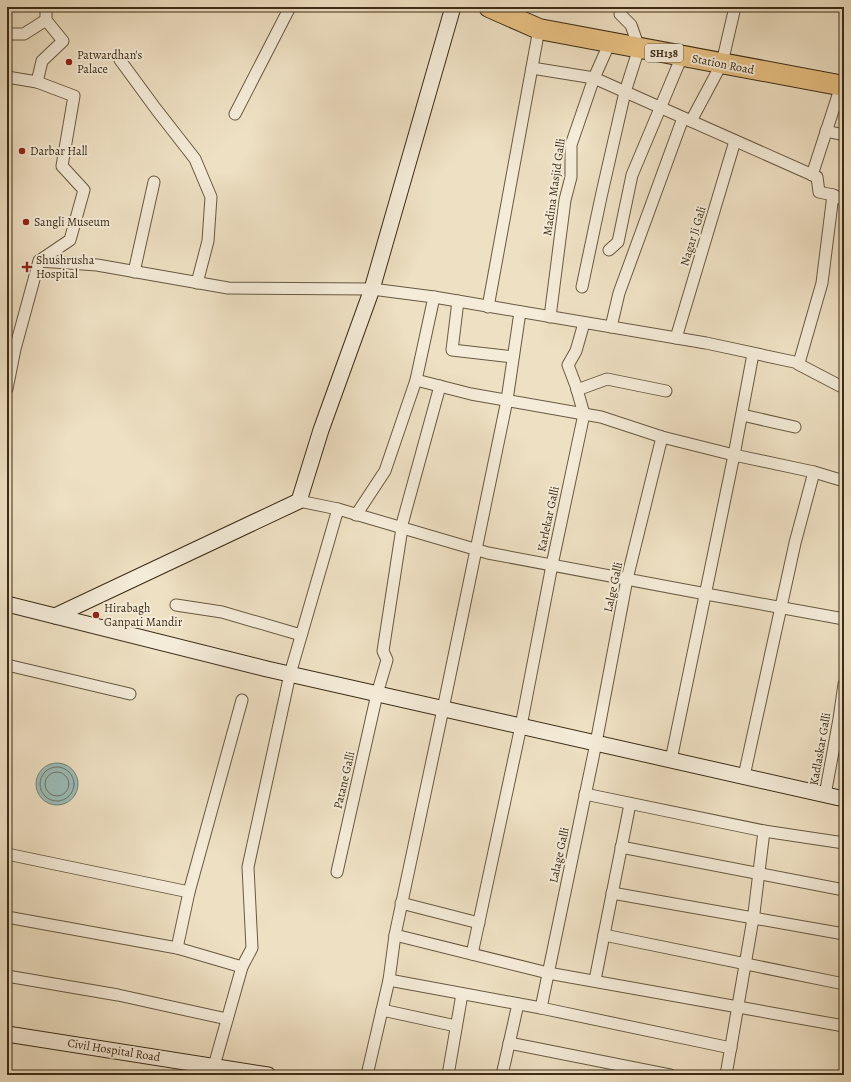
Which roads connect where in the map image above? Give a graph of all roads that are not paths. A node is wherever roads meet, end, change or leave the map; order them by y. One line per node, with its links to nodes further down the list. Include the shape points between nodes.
1 (46, 7): 7 (street)
2 (290, 7): 22 (street)
3 (453, 7): 36 (street)
4 (489, 7): 8 (highway, Station Road / SH138)
5 (622, 7): 11 (street, via 620,14 632,25)
6 (735, 7): 14 (street)
7 (46, 20): 9 (street, via 24,34); 18 (street, via 64,41 42,61)
8 (539, 29): 10 (highway, Station Road / SH138); 15 (street)
9 (7, 34)
10 (610, 42): 11 (highway, Station Road / SH138); 17 (street, Madina Masjid Galli)
11 (638, 48): 12 (highway, Station Road / SH138); 20 (street)
12 (682, 56): 14 (highway, Station Road / SH138); 21 (street)
13 (120, 60): 34 (street, via 195,159 211,197 208,241)
14 (722, 63): 19 (highway, Station Road / SH138); 23 (street)
15 (532, 68): 17 (street); 39 (street)
16 (7, 77): 18 (street)
17 (594, 78): 20 (street); 41 (street, Madina Masjid Galli, via 571,145 571,177 565,200)
18 (37, 82): 32 (street, via 74,96 62,166 84,190 70,240)
19 (843, 86): 24 (street)
20 (625, 92): 21 (street); 35 (street)
21 (660, 108): 23 (street); 31 (street, via 632,175 618,242)
22 (235, 114)
23 (687, 120): 26 (street); 43 (street, via 619,293)
24 (826, 131): 25 (street); 27 (street)
25 (844, 135)
26 (735, 141): 27 (street); 44 (street, Nagar Ji Gali)
27 (812, 174): 29 (street, via 817,177 819,192)
28 (154, 182): 33 (street)
29 (833, 195): 30 (street); 47 (street, via 822,283)
30 (844, 200)
31 (609, 250)
32 (40, 261): 33 (street, via 97,265); 51 (street, via 15,349)
33 (134, 272): 34 (street)
34 (197, 283): 36 (street, via 228,288)
35 (582, 287)
36 (372, 289): 37 (street); 62 (street)
37 (434, 297): 38 (street); 48 (street)
38 (458, 301): 39 (street); 46 (street, via 452,350)
39 (488, 307): 40 (street)
40 (520, 312): 41 (street); 46 (street)
41 (550, 317): 42 (street)
42 (584, 323): 43 (street); 52 (street, Karlekar Galli, via 576,351 568,365)
43 (611, 327): 44 (street)
44 (676, 338): 45 (street)
45 (753, 354): 47 (street); 56 (street)
46 (513, 357): 54 (street)
47 (799, 364): 50 (street)
48 (416, 380): 49 (street); 64 (street, via 385,471)
49 (440, 386): 54 (street); 65 (street, Patane Galli)
50 (844, 388)
51 (7, 389)
52 (577, 390): 53 (street, via 607,380); 55 (street, Karlekar Galli)
53 (666, 391)
54 (507, 400): 55 (street); 66 (street)
55 (584, 414): 58 (street, via 602,417); 67 (street, Karlekar Galli)
56 (742, 415): 57 (street); 59 (street)
57 (795, 427)
58 (662, 437): 59 (street); 68 (street, Lalge Galli)
59 (734, 455): 60 (street); 69 (street)
60 (814, 472): 61 (street); 72 (street, via 795,543)
61 (844, 481)
62 (299, 501): 63 (street); 73 (street)
63 (338, 509): 64 (street); 75 (street)
64 (356, 515): 65 (street)
65 (402, 528): 66 (street); 80 (street, Patane Galli, via 383,651 387,660)
66 (476, 549): 67 (street); 82 (street)
67 (552, 565): 68 (street); 83 (street, Karlekar Galli)
68 (627, 579): 69 (street); 84 (street, Lalge Galli)
69 (706, 594): 72 (street); 85 (street)
70 (7, 604): 73 (street)
71 (176, 604): 75 (street, via 222,612)
72 (782, 608): 74 (street); 86 (street)
73 (55, 616): 77 (street)
74 (844, 619)
75 (301, 636): 77 (street)
76 (7, 665): 79 (street)
77 (290, 674): 80 (street); 110 (street, via 248,867 252,948)
78 (844, 684): 88 (street, Kadlaskar Galli)
79 (130, 694)
80 (377, 694): 82 (street); 95 (street, Patane Galli)
81 (242, 700): 98 (street)
82 (443, 709): 83 (street); 100 (street)
83 (521, 726): 84 (street); 103 (street, Karlekar Galli)
84 (596, 743): 85 (street); 87 (street, Lalage Galli)
85 (671, 760): 86 (street)
86 (744, 776): 88 (street)
87 (585, 794): 90 (street); 111 (street, Lalage Galli)
88 (825, 795): 89 (street)
89 (844, 799)
90 (630, 804): 91 (street); 93 (street)
91 (764, 831): 92 (street); 96 (street)
92 (844, 844)
93 (621, 846): 96 (street); 99 (street)
94 (7, 854): 98 (street)
95 (337, 872)
96 (759, 874): 97 (street); 102 (street)
97 (844, 890)
98 (189, 892): 107 (street)
99 (612, 893): 102 (street); 106 (street)
100 (401, 904): 103 (street); 105 (street)
101 (7, 917): 107 (street)
102 (753, 918): 104 (street); 109 (street)
103 (479, 922): 108 (street, Karlekar Galli)
104 (844, 934)
105 (395, 935): 108 (street); 113 (street)
106 (604, 935): 109 (street); 114 (street)
107 (177, 948): 110 (street)
108 (472, 954): 111 (street)
109 (745, 964): 115 (street); 118 (street)
110 (242, 967): 121 (street)
111 (548, 973): 114 (street); 119 (street, Lalage Galli)
112 (7, 976): 121 (street, via 118,995)
113 (389, 980): 116 (street); 120 (street)
114 (595, 980): 118 (street)
115 (844, 984)
116 (462, 994): 117 (street); 122 (street)
117 (518, 1004): 119 (street); 125 (street)
118 (738, 1006): 123 (street); 126 (street)
119 (541, 1008): 126 (street)
120 (382, 1010): 122 (street); 129 (street)
121 (227, 1020): 127 (street)
122 (456, 1026): 130 (street)
123 (844, 1026)
124 (7, 1034): 127 (street, Civil Hospital Road)
125 (509, 1043): 131 (street); 132 (street)
126 (731, 1048): 133 (street)
127 (212, 1070): 128 (street, Civil Hospital Road)
128 (268, 1075)
129 (366, 1075)
130 (448, 1075)
131 (502, 1075)
132 (670, 1075)
133 (726, 1075)

